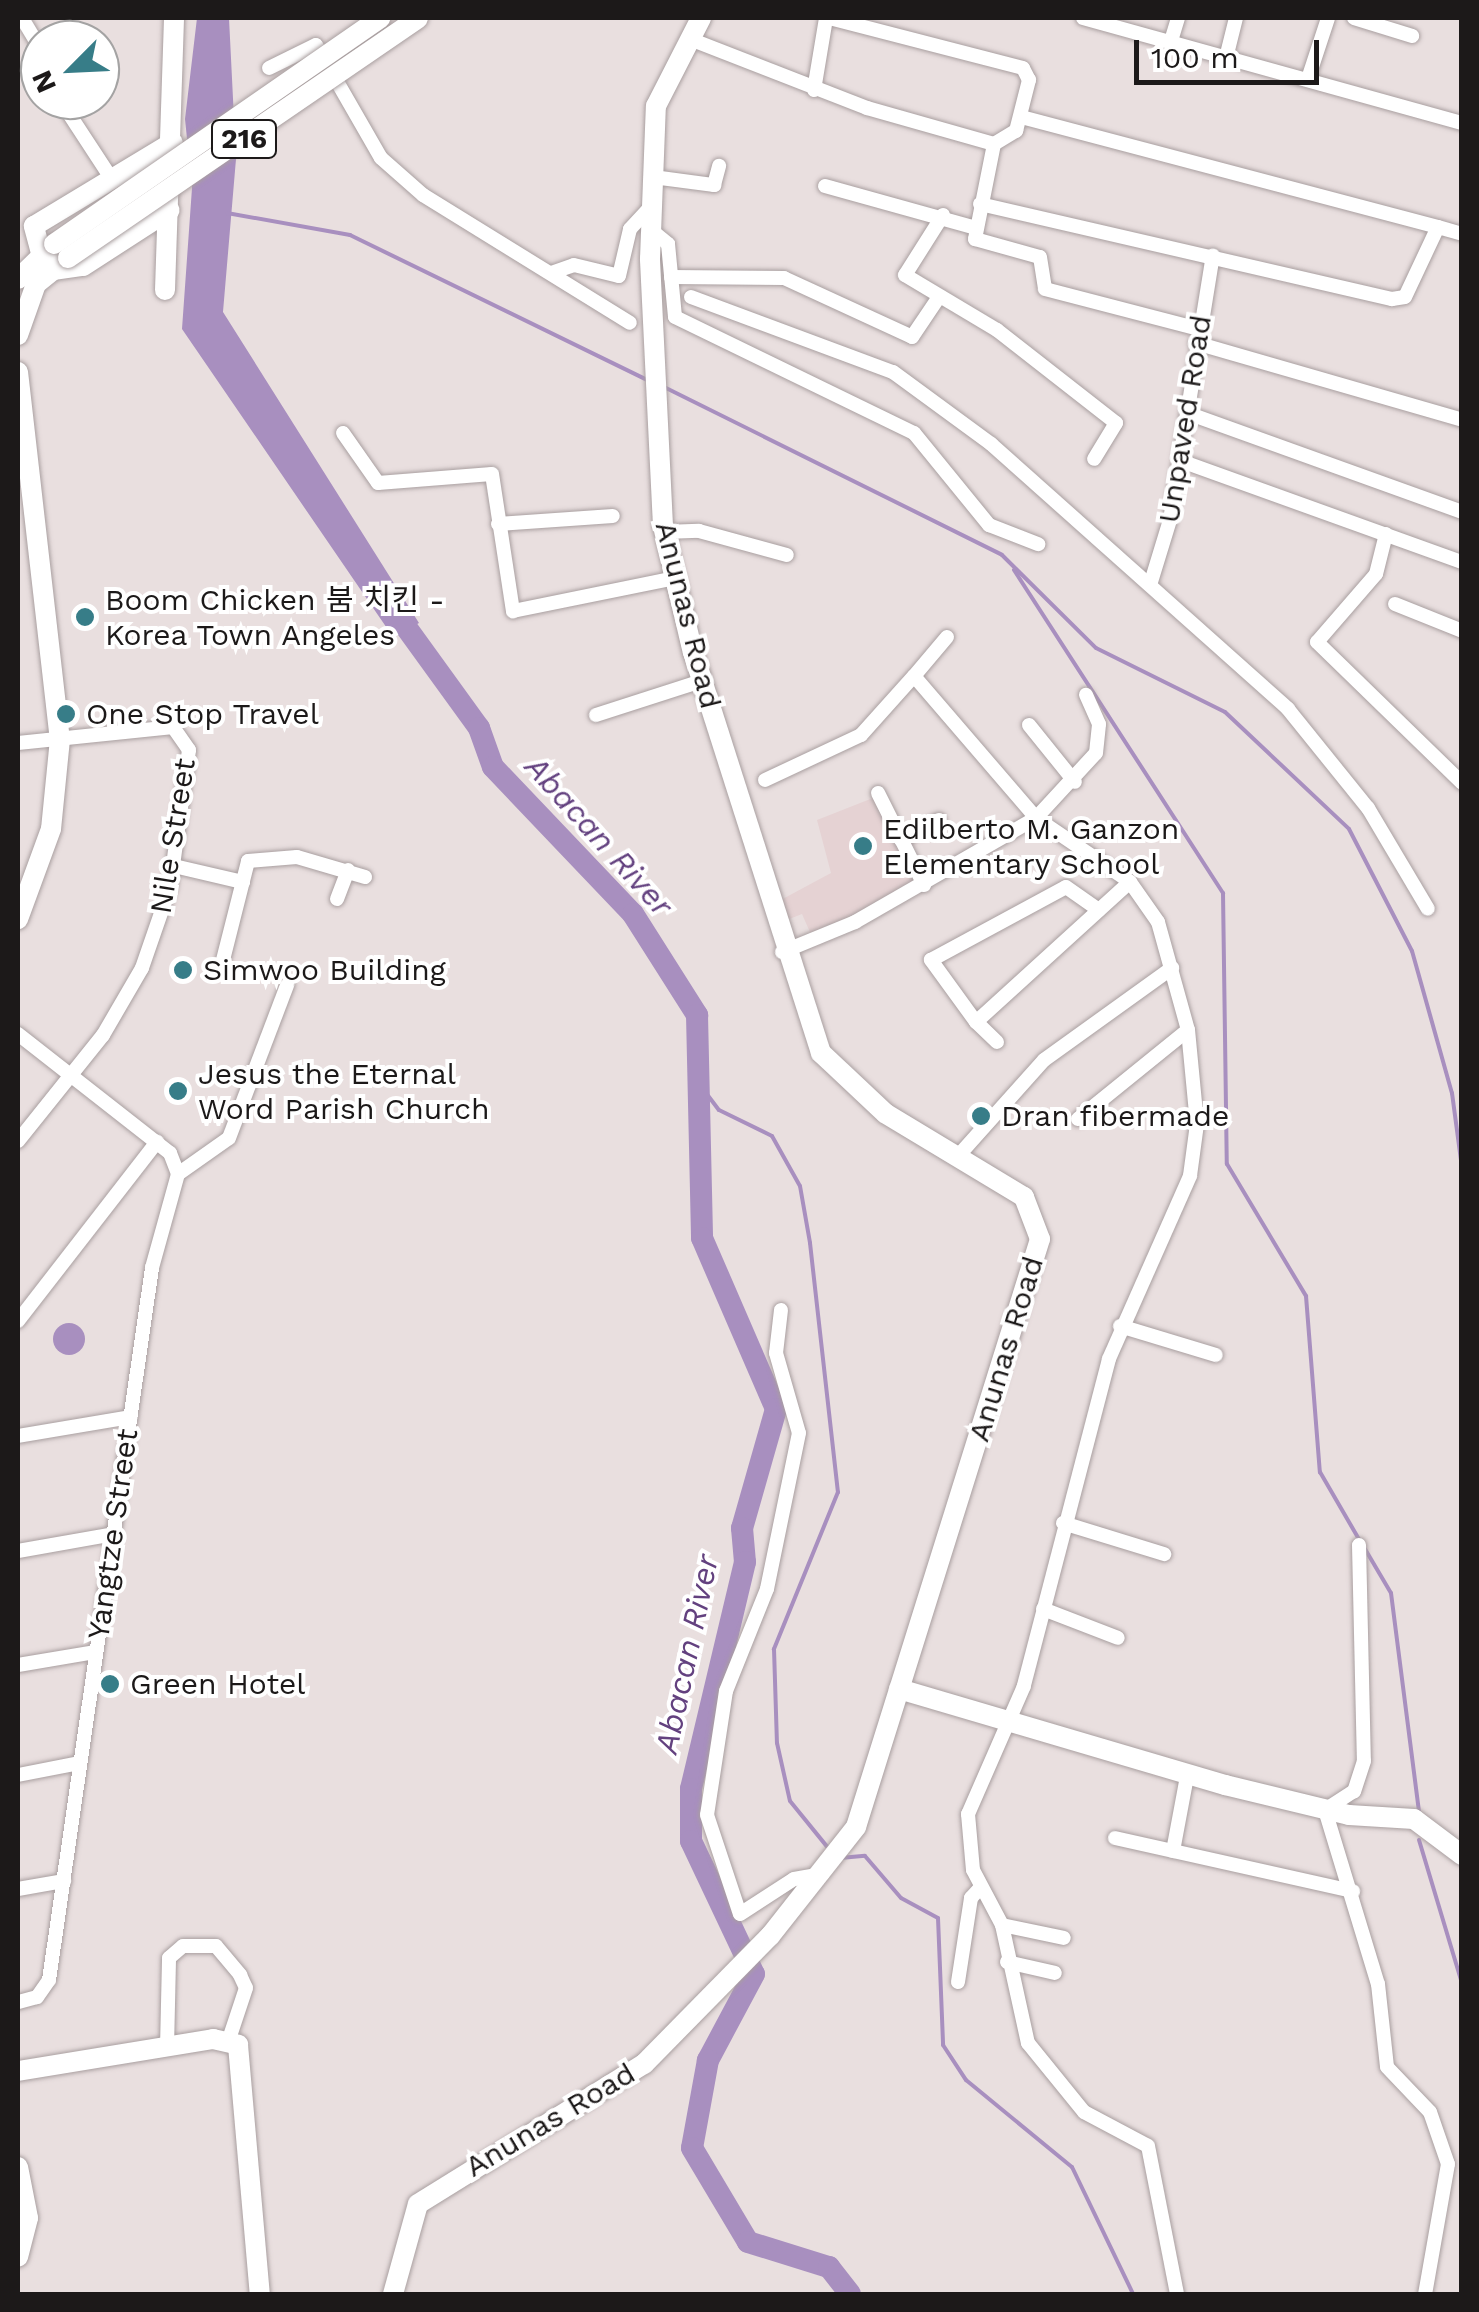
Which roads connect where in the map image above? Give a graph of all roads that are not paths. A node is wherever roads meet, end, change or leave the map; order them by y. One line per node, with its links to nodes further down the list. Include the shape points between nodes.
1 (174, 18): 21 (street)
2 (380, 18): 36 (street, 216, bridge)
3 (418, 18): 36 (street, 216, bridge)
4 (702, 18): 12 (street, Anunas Road)
5 (828, 18): 17 (street); 18 (street, via 1023,68)
6 (1083, 18): 13 (street)
7 (1178, 18): 13 (street)
8 (1236, 18): 14 (street)
9 (1328, 18): 16 (street)
10 (1354, 18): 11 (street)
11 (1412, 36)
12 (690, 40): 17 (street); 24 (street, Anunas Road, via 656,106)
13 (1171, 41): 14 (street)
14 (1226, 58): 16 (street)
15 (269, 68): 37 (street, via 316,46 381,158 423,195)
16 (1308, 79): 20 (street)
17 (814, 90): 22 (street)
18 (1023, 117): 22 (street); 32 (street)
19 (73, 120): 25 (street)
20 (1462, 123)
21 (173, 142): 25 (street); 29 (street)
22 (994, 144): 27 (street)
23 (719, 166): 24 (street, via 714,184)
24 (653, 177): 28 (street, Anunas Road)
25 (113, 181): 36 (street, via 34,226)
26 (826, 186): 30 (street)
27 (980, 204): 31 (street); 35 (street)
28 (652, 205): 33 (street, Anunas Road); 37 (street, via 630,229 619,276 574,265)
29 (170, 210): 36 (street, via 83,266); 40 (street)
30 (943, 215): 31 (street); 42 (street, via 903,268)
31 (973, 226): 45 (street, via 976,239 1040,257 1046,289)
32 (1438, 227): 34 (street); 35 (street, via 1405,297 1392,300)
33 (651, 230): 38 (street, via 666,238); 56 (street, Anunas Road)
34 (1462, 234)
35 (1213, 255): 45 (street, Unpaved Road)
36 (52, 257): 39 (street, 216); 44 (street)
37 (551, 273): 43 (street)
38 (672, 277): 42 (street, via 784,278 912,338); 58 (street, via 678,319 914,432 989,525)
39 (18, 279)
40 (165, 290)
41 (691, 297): 62 (street, via 892,372)
42 (939, 297): 50 (street, via 1116,423)
43 (630, 324)
44 (18, 335)
45 (1197, 336): 47 (street, Unpaved Road); 48 (street)
46 (18, 372): 52 (street)
47 (1190, 414): 51 (street, Unpaved Road); 53 (street)
48 (1462, 420)
49 (343, 433): 55 (street, via 378,483 490,472)
50 (1094, 459)
51 (1180, 461): 57 (street); 62 (street, Unpaved Road)
52 (24, 474): 71 (street)
53 (1462, 512)
54 (613, 516): 55 (street)
55 (498, 524): 61 (street, via 513,611)
56 (663, 529): 59 (street, via 698,531); 61 (street, Anunas Road)
57 (1386, 534): 60 (street); 75 (street, via 1376,574 1317,642)
58 (1038, 544)
59 (787, 555)
60 (1462, 562)
61 (674, 578): 67 (street, Anunas Road)
62 (1151, 582): 87 (street, via 1288,709 1368,808)
63 (1394, 604): 64 (street)
64 (1462, 631)
65 (947, 637): 66 (street)
66 (914, 676): 73 (street, via 861,736); 77 (street)
67 (700, 681): 69 (street); 90 (street, Anunas Road)
68 (1086, 696): 74 (street, via 1099,739)
69 (596, 715)
70 (1029, 726): 74 (street)
71 (60, 739): 72 (street); 80 (street, Nile Street, via 182,732 188,750); 89 (street, via 51,830)
72 (18, 744)
73 (765, 780)
74 (1075, 782): 77 (street)
75 (1462, 782)
76 (878, 793): 79 (street)
77 (1036, 818): 84 (street); 85 (street)
78 (940, 820): 79 (street)
79 (901, 840): 85 (street)
80 (174, 866): 83 (street); 98 (street, Nile Street, via 136,980)
81 (348, 870): 82 (street); 83 (street, via 296,857 248,860); 86 (street)
82 (364, 877)
83 (243, 882): 91 (street)
84 (1130, 882): 88 (street); 92 (street, via 1158,922)
85 (924, 885): 90 (street)
86 (337, 898)
87 (1428, 909)
88 (1098, 910): 94 (street); 94 (street, via 1066,887 930,960)
89 (18, 919)
90 (782, 952): 102 (street, Anunas Road, via 830,1065 885,1113)
91 (223, 960)
92 (1172, 968): 95 (street); 102 (street, via 1044,1060)
93 (287, 985): 103 (street, via 230,1138)
94 (976, 1022): 97 (street)
95 (1188, 1030): 99 (street); 106 (street, via 1197,1124 1190,1176)
96 (18, 1034): 98 (street)
97 (997, 1042)
98 (70, 1074): 100 (street, Nile Street); 101 (street)
99 (1078, 1118)
100 (18, 1141)
101 (157, 1142): 103 (street); 105 (street)
102 (960, 1156): 119 (street, Anunas Road, via 1024,1197 1040,1238)
103 (178, 1174): 108 (street, Yangtze Street, via 152,1268)
104 (781, 1310): 128 (street, via 776,1353 798,1433 767,1589 726,1691 707,1814 740,1914 794,1879)
105 (18, 1321)
106 (1120, 1326): 107 (street); 110 (street)
107 (1216, 1355)
108 (130, 1417): 109 (street); 111 (street, Yangtze Street)
109 (18, 1436)
110 (1063, 1523): 114 (street); 115 (street)
111 (114, 1534): 113 (street); 117 (street, Yangtze Street)
112 (1359, 1545): 124 (street, via 1363,1774 1349,1798)
113 (18, 1551)
114 (1164, 1554)
115 (1042, 1609): 116 (street); 120 (street)
116 (1118, 1638)
117 (96, 1652): 118 (street); 121 (street, Yangtze Street)
118 (18, 1666)
119 (899, 1689): 120 (street); 128 (street, Anunas Road, via 862,1815)
120 (1008, 1728): 123 (street); 130 (street, via 968,1814)
121 (80, 1764): 122 (street); 129 (street, Yangtze Street)
122 (18, 1775)
123 (1187, 1776): 124 (street); 126 (street)
124 (1325, 1810): 127 (street, via 1414,1819); 132 (street)
125 (1115, 1838): 126 (street)
126 (1173, 1851): 132 (street)
127 (1462, 1855)
128 (825, 1871): 145 (street, Anunas Road, via 717,1992 632,2074 418,2204)
129 (64, 1881): 131 (street); 138 (street, Yangtze Street, via 49,1980 37,1997)
130 (980, 1888): 133 (street); 137 (street, via 970,1898)
131 (18, 1889)
132 (1352, 1892): 147 (street, via 1378,1984 1386,2066 1430,2112 1448,2164)
133 (1002, 1925): 134 (street); 135 (street)
134 (1064, 1938)
135 (1006, 1962): 136 (street); 146 (street, via 1028,2043 1048,2072 1084,2112 1148,2146)
136 (1055, 1973)
137 (958, 1982)
138 (18, 2002)
139 (228, 2040): 140 (street); 140 (street, via 246,1988 240,1974 216,1946 183,1946 169,1958); 144 (street, via 246,2064)
140 (167, 2048): 141 (street)
141 (18, 2072)
142 (20, 2176): 143 (street, via 28,2218)
143 (18, 2257)
144 (260, 2294)
145 (393, 2294)
146 (1177, 2294)
147 (1425, 2294)

